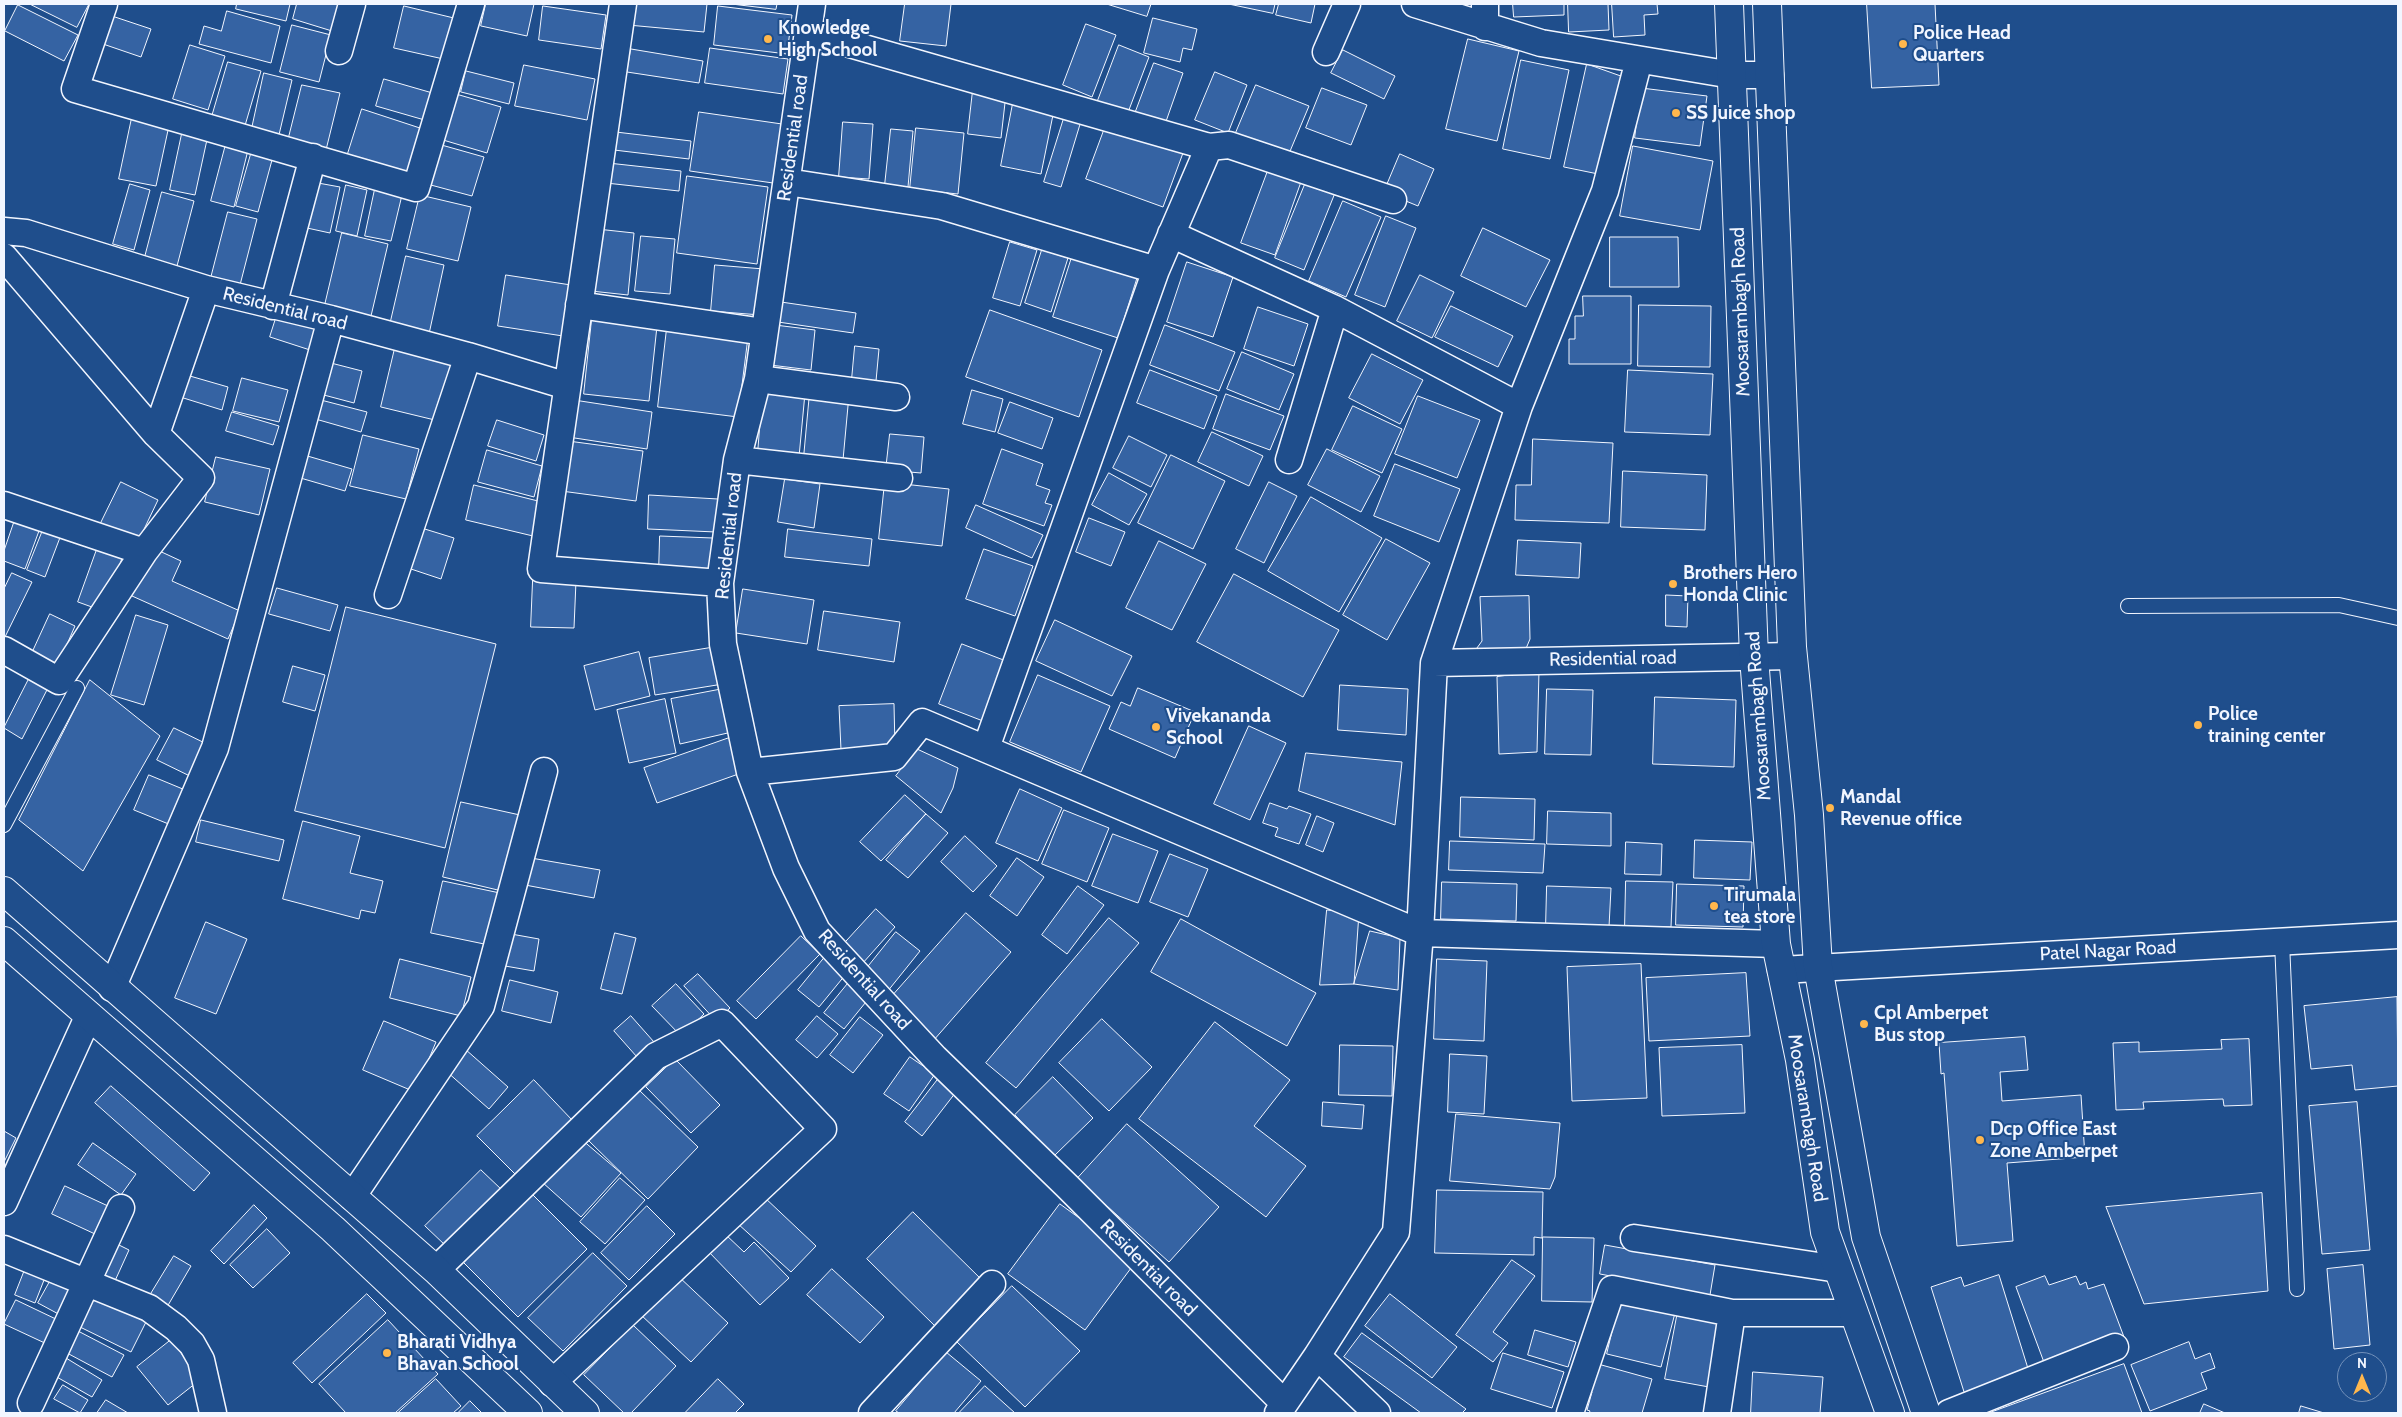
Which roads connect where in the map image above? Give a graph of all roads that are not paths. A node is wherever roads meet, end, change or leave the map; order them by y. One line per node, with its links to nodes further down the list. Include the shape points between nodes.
1 (104, 4): 18 (street, via 75,90)
2 (352, 4): 12 (street)
3 (471, 4): 18 (street, via 416,188)
4 (623, 4): 26 (street)
5 (812, 4): 11 (street, Residential road)
6 (1346, 4): 13 (street)
7 (1414, 4): 10 (street)
8 (1729, 4): 15 (main road, Moosarambagh Road)
9 (1768, 4): 16 (main road, Moosarambagh Road)
10 (1485, 16): 14 (street, via 1541,43)
11 (808, 32): 17 (street); 19 (street, Residential road)
12 (339, 51)
13 (1326, 52)
14 (1639, 60): 15 (street); 35 (street, via 1606,191)
15 (1732, 75): 16 (street); 48 (main road, Moosarambagh Road)
16 (1770, 75): 47 (main road, Moosarambagh Road)
17 (1209, 147): 20 (street, via 1229,145); 22 (street)
18 (313, 157): 27 (street)
19 (787, 182): 24 (street, via 942,206); 30 (street, Residential road)
20 (1392, 200)
21 (4, 231): 25 (street, Residential road, via 26,233)
22 (1171, 234): 24 (street); 28 (street)
23 (4, 256): 36 (street)
24 (1156, 270): 51 (street)
25 (206, 289): 27 (street, Residential road); 36 (street)
26 (579, 305): 30 (street); 33 (street)
27 (273, 306): 29 (street, Residential road)
28 (1335, 309): 35 (street); 38 (street)
29 (331, 319): 31 (street, Residential road); 62 (street, via 215,748)
30 (764, 332): 32 (street, Residential road)
31 (468, 356): 33 (street, Residential road); 43 (street)
32 (758, 379): 34 (street); 37 (street, Residential road)
33 (567, 386): 42 (street, via 541,569)
34 (896, 397)
35 (1519, 406): 49 (street)
36 (156, 434): 41 (street, via 201,478)
37 (737, 460): 39 (street); 42 (street, Residential road)
38 (1289, 460)
39 (899, 478)
40 (4, 504): 41 (street)
41 (144, 552): 50 (street)
42 (720, 583): 53 (street, Residential road, via 724,644)
43 (388, 595)
44 (2128, 606): 45 (lane, via 2339,605)
45 (2398, 618)
46 (4, 650): 50 (street)
47 (1792, 656): 48 (street, Residential road); 61 (main road, Moosarambagh Road, via 1809,815)
48 (1754, 657): 49 (street, Residential road); 60 (main road, Moosarambagh Road)
49 (1434, 663): 56 (street)
50 (68, 685): 54 (lane)
51 (986, 748): 53 (street, via 922,722 894,757); 56 (street)
52 (544, 771): 64 (street, via 481,1006)
53 (750, 772): 80 (street, Residential road, via 786,868 817,931 934,1058 1067,1186)
54 (4, 825)
55 (5, 896): 62 (main road)
56 (1420, 933): 60 (street, Patel Nagar Road); 77 (street, via 1396,1232)
57 (2398, 935): 59 (street, Patel Nagar Road)
58 (4, 941): 63 (main road)
59 (2282, 942): 61 (street, Patel Nagar Road); 73 (lane)
60 (1779, 957): 61 (street, Patel Nagar Road); 69 (main road, Moosarambagh Road, via 1800,1060 1825,1232)
61 (1818, 967): 89 (main road, Moosarambagh Road, via 1866,1237)
62 (112, 988): 64 (main road)
63 (89, 1015): 65 (street); 82 (main road, via 333,1229)
64 (352, 1197): 70 (main road)
65 (4, 1202)
66 (121, 1208): 71 (street)
67 (1634, 1238): 69 (street)
68 (4, 1248): 71 (street)
69 (1838, 1269): 75 (main road, Moosarambagh Road)
70 (436, 1270): 78 (main road); 78 (street, via 656,1056 722,1023 823,1129)
71 (86, 1284): 79 (street); 81 (street, via 150,1308 192,1344 201,1360)
72 (992, 1284): 84 (street)
73 (2297, 1289)
74 (1732, 1313): 75 (street); 86 (street, via 1612,1289); 87 (street)
75 (1854, 1313): 88 (main road, Moosarambagh Road)
76 (2115, 1347): 90 (street)
77 (1317, 1356): 80 (street); 85 (street)
78 (552, 1383): 83 (main road)
79 (31, 1402)
80 (1281, 1408)
81 (213, 1413)
82 (528, 1413)
83 (585, 1413)
84 (872, 1413)
85 (1377, 1413)
86 (1570, 1413)
87 (1717, 1413)
88 (1890, 1413)
89 (1926, 1413)
90 (1949, 1413)

